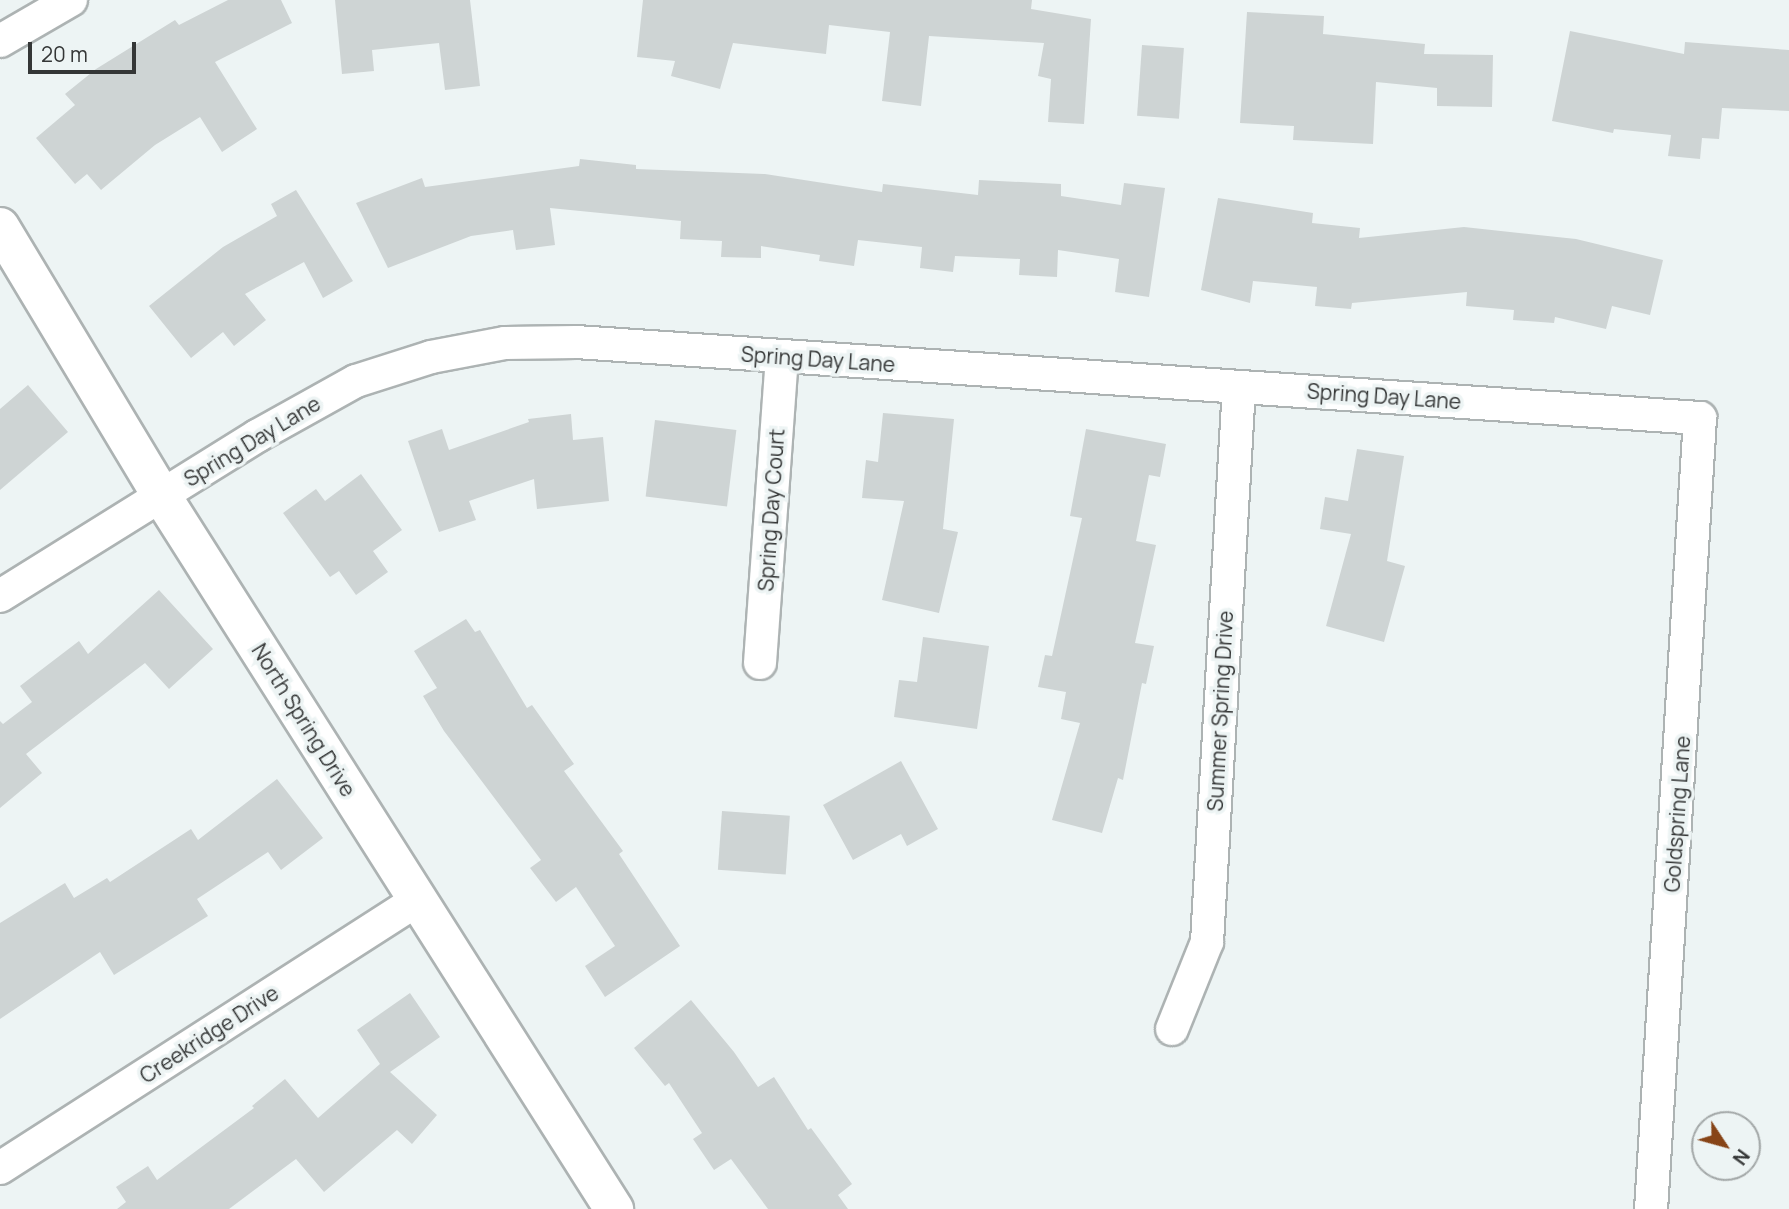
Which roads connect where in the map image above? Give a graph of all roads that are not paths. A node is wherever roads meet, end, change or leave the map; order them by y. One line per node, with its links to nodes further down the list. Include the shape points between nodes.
1 (71, 0): 2 (street)
2 (0, 41)
3 (0, 227): 7 (street, North Spring Drive)
4 (782, 357): 5 (street, Spring Day Lane); 7 (street, Spring Day Lane, via 553,342 505,343 430,357 356,381); 9 (street, Spring Day Court)
5 (1239, 387): 6 (street, Spring Day Lane); 11 (street, Summer Spring Drive, via 1207,942)
6 (1700, 418): 14 (street, Goldspring Lane)
7 (161, 495): 8 (street, Spring Day Lane); 10 (street, North Spring Drive)
8 (0, 596)
9 (760, 663)
10 (418, 900): 12 (street, Creekridge Drive); 13 (street, North Spring Drive)
11 (1172, 1029)
12 (0, 1168)
13 (614, 1209)
14 (1651, 1209)

